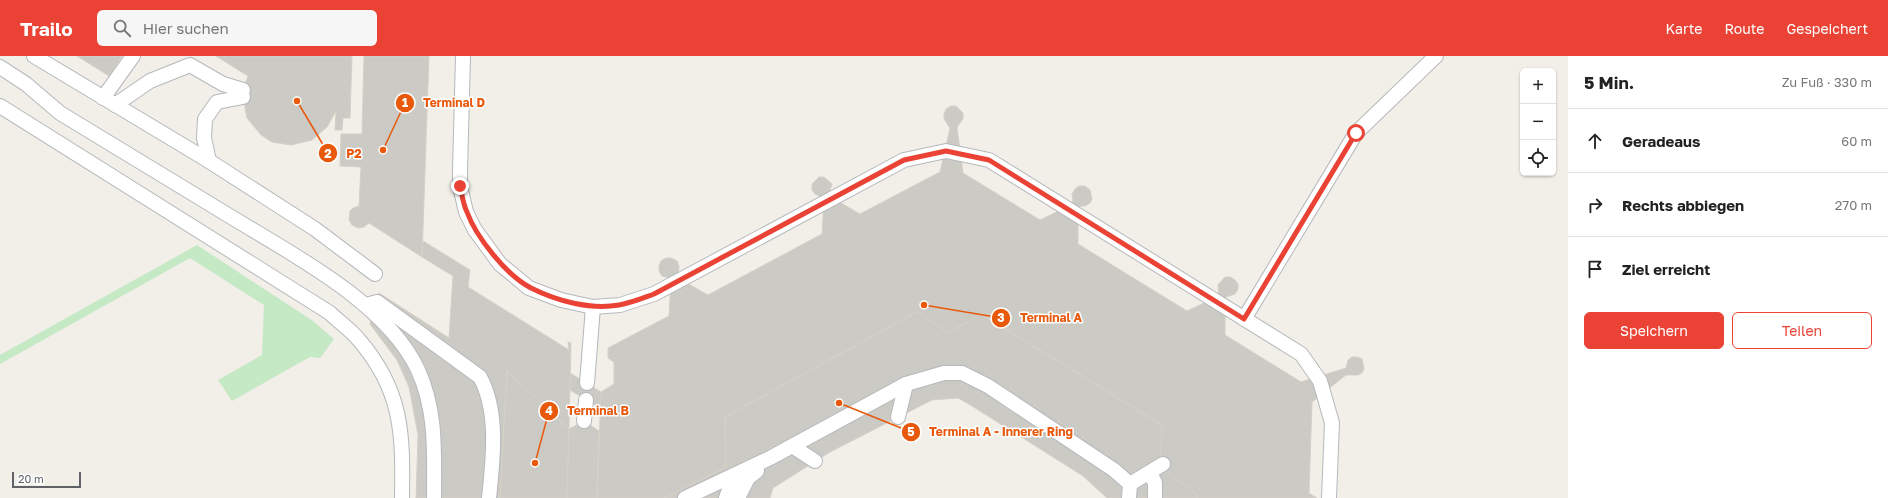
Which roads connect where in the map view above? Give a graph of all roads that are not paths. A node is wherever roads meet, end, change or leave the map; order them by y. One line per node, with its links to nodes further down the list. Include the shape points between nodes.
1 (34, 56): 6 (lane)
2 (133, 56): 6 (lane)
3 (463, 56): 11 (lane, via 460,186 466,212 475,230 500,264 529,288 561,300)
4 (1436, 56): 12 (lane, via 1356,133)
5 (0, 67): 10 (lane, via 26,84 60,113 311,266)
6 (109, 102): 8 (lane); 8 (lane, via 190,64 243,94 217,102 205,119 204,138)
7 (0, 106): 24 (lane, via 330,313 359,339 383,375 397,408 402,445)
8 (209, 160): 9 (lane, via 315,230)
9 (375, 274)
10 (366, 305): 25 (lane, via 399,339 418,370 432,413); 26 (lane, via 376,302 480,377 488,391 491,409 492,472)
11 (593, 306): 12 (lane, via 620,305 654,294 904,160 946,151 989,160); 13 (lane)
12 (1244, 319): 32 (lane, via 1301,354 1320,381 1332,423)
13 (587, 383)
14 (906, 384): 16 (lane); 18 (lane); 23 (lane, via 944,373 962,373 988,386 1114,470)
15 (586, 400): 17 (lane)
16 (898, 418)
17 (584, 421)
18 (792, 446): 19 (lane); 20 (lane)
19 (770, 458): 27 (lane); 28 (lane, via 732,481); 29 (lane, via 748,478)
20 (815, 461)
21 (1163, 464): 22 (lane)
22 (1150, 473): 23 (lane); 31 (lane, via 1155,483)
23 (1130, 484): 30 (lane)
24 (402, 498)
25 (434, 498)
26 (489, 498)
27 (684, 498)
28 (726, 498)
29 (738, 498)
30 (1129, 498)
31 (1155, 498)
32 (1329, 498)

